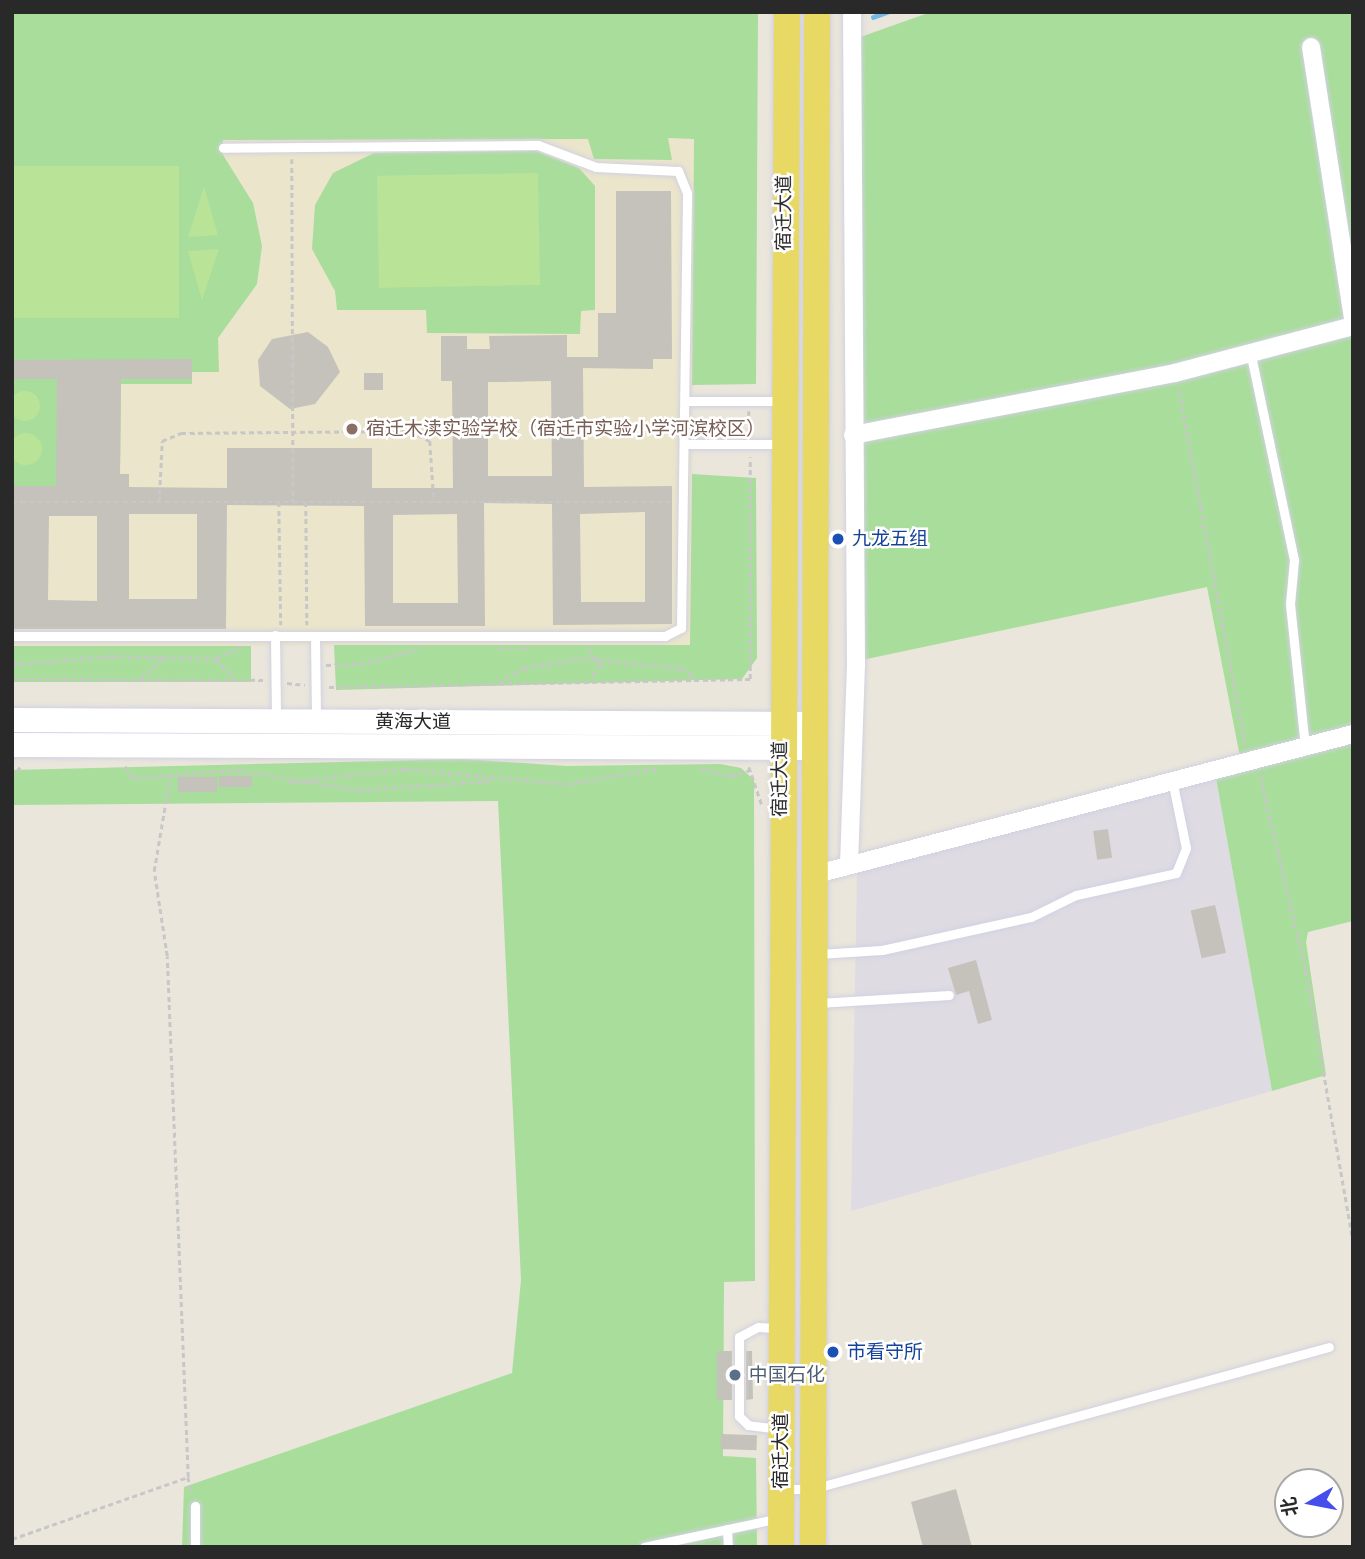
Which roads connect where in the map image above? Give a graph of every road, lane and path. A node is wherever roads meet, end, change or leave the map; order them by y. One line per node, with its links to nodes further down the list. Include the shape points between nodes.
1 (787, 12): 12 (main road, 宿迁大道)
2 (817, 12): 47 (main road, 宿迁大道)
3 (852, 12): 14 (street)
4 (1311, 47): 7 (street)
5 (292, 147): 6 (lane); 11 (lane, via 538,145 596,167 678,171 687,193); 13 (path)
6 (223, 148)
7 (1353, 318)
8 (1353, 327): 9 (street)
9 (1250, 350): 10 (street); 48 (lane, via 1294,560 1290,604)
10 (1175, 373): 14 (street); 57 (path)
11 (687, 401): 12 (lane); 15 (lane)
12 (783, 401): 16 (main road, 宿迁大道)
13 (293, 431): 18 (path, via 169,436 159,452); 20 (path); 22 (path, via 423,434 432,452)
14 (853, 435): 68 (street)
15 (687, 444): 16 (lane); 23 (lane)
16 (782, 444): 46 (main road, 宿迁大道)
17 (12, 502): 18 (path)
18 (159, 502): 19 (path)
19 (279, 502): 20 (path); 25 (path)
20 (293, 502): 21 (path)
21 (306, 502): 22 (path); 27 (path)
22 (434, 502): 23 (path)
23 (687, 502): 27 (lane, via 687,607 675,634)
24 (248, 635): 25 (lane); 26 (lane); 33 (path, via 233,656)
25 (278, 635): 27 (lane); 43 (lane)
26 (12, 636)
27 (311, 636): 36 (lane)
28 (425, 648): 36 (path, via 360,664)
29 (490, 648): 30 (path)
30 (543, 648)
31 (578, 648): 34 (path, via 589,648)
32 (164, 655): 33 (path); 35 (path, via 27,666); 40 (path)
33 (215, 659): 37 (path)
34 (600, 659): 38 (path); 39 (path, via 640,669 681,668); 41 (path, via 541,663)
35 (12, 663)
36 (316, 665): 44 (lane)
37 (236, 678)
38 (591, 678)
39 (696, 678)
40 (141, 679)
41 (495, 685)
42 (12, 720): 43 (main road, 黄海大道)
43 (276, 722): 44 (main road, 黄海大道)
44 (316, 722): 46 (main road, 黄海大道)
45 (1353, 734): 48 (street)
46 (780, 736): 47 (main road, 黄海大道); 49 (main road, 黄海大道); 74 (main road, 宿迁大道)
47 (814, 736): 69 (main road, 宿迁大道)
48 (1305, 749): 57 (street)
49 (18, 753): 55 (path); 56 (path); 63 (path)
50 (112, 761): 51 (path)
51 (125, 761): 52 (path); 62 (path, via 133,778)
52 (138, 761)
53 (649, 761): 54 (path)
54 (662, 761)
55 (12, 762)
56 (37, 762)
57 (1249, 762): 65 (street); 73 (path, via 1262,776 1282,849)
58 (737, 763): 61 (path)
59 (672, 767): 64 (path, via 568,783)
60 (690, 767): 61 (path, via 730,776)
61 (751, 770): 67 (path)
62 (171, 771): 66 (path, via 237,770); 77 (path, via 154,871 167,956)
63 (12, 778)
64 (499, 780): 66 (path, via 383,791); 66 (path, via 406,769)
65 (1172, 780): 68 (street); 70 (lane, via 1186,848 1176,873 1076,895 1031,917 882,950)
66 (290, 782)
67 (762, 808)
68 (849, 865): 69 (street)
69 (813, 875): 70 (main road, 宿迁大道)
70 (813, 954): 72 (main road, 宿迁大道)
71 (949, 995): 72 (lane)
72 (813, 1003): 79 (main road, 宿迁大道)
73 (1353, 1241)
74 (782, 1328): 76 (main road, 宿迁大道); 76 (lane, via 758,1327 739,1337 739,1416 748,1425)
75 (1329, 1347): 79 (lane)
76 (781, 1430): 78 (main road, 宿迁大道)
77 (188, 1477): 80 (path); 83 (path)
78 (781, 1489): 79 (lane); 81 (main road, 宿迁大道)
79 (812, 1489): 88 (main road, 宿迁大道)
80 (195, 1507): 84 (lane)
81 (781, 1517): 82 (lane); 87 (main road, 宿迁大道)
82 (727, 1529): 85 (lane); 86 (lane)
83 (12, 1539)
84 (195, 1547)
85 (644, 1547)
86 (728, 1547)
87 (781, 1547)
88 (813, 1547)

